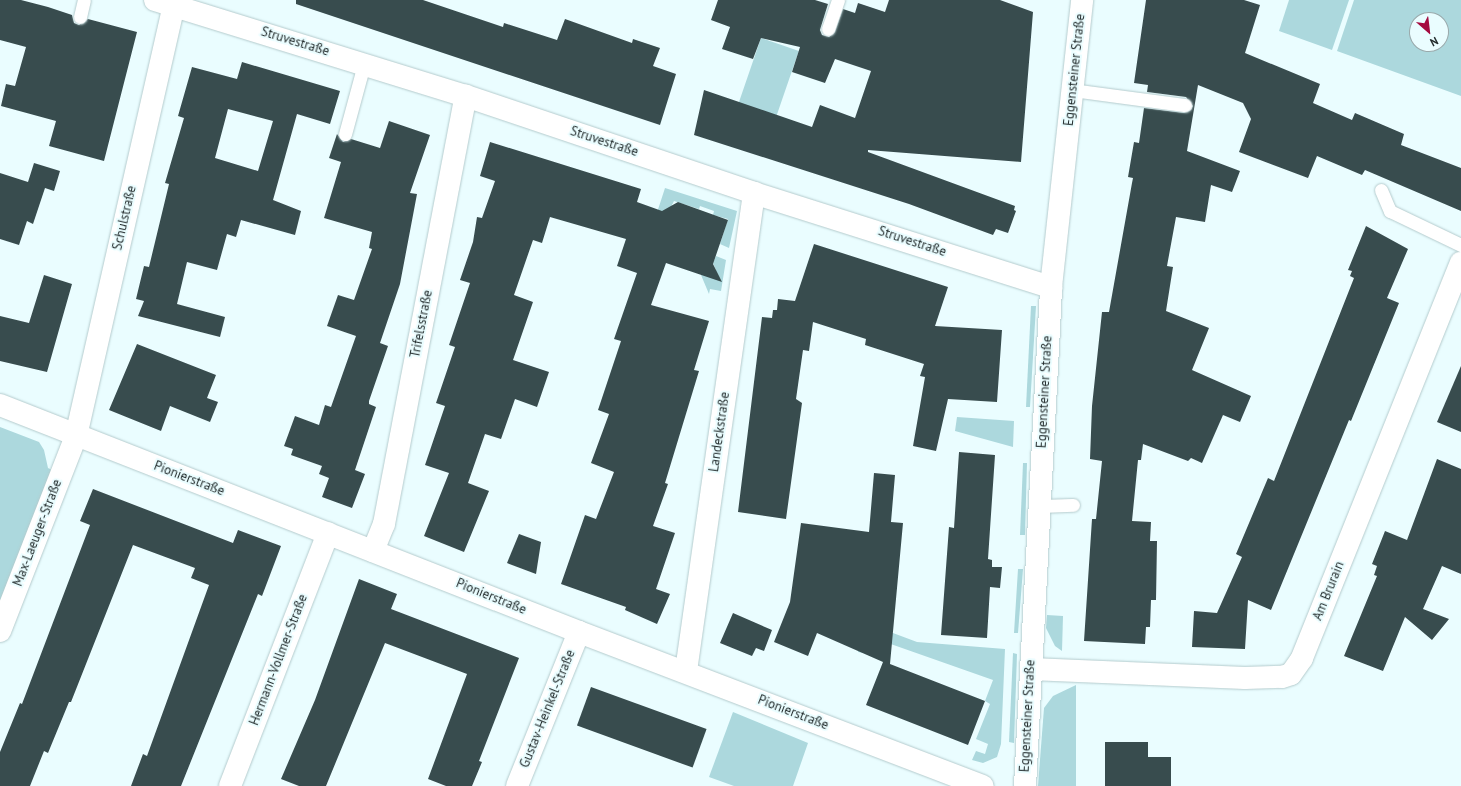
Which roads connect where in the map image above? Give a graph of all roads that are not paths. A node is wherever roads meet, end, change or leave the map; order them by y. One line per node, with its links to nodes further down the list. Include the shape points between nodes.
1 (84, 0): 5 (lane)
2 (838, 0): 6 (lane)
3 (1082, 0): 8 (street, Eggensteiner Straße)
4 (168, 2): 7 (street, Struvestraße); 18 (street, Schulstraße)
5 (80, 17)
6 (828, 29)
7 (364, 64): 9 (street, Struvestraße); 11 (lane)
8 (1072, 90): 10 (lane); 16 (street, Eggensteiner Straße)
9 (466, 96): 13 (street, Struvestraße); 22 (street, Trifelsstraße, via 384,524)
10 (1185, 105)
11 (345, 134)
12 (1381, 190): 14 (lane, via 1390,211)
13 (754, 193): 16 (street, Struvestraße); 26 (street, Landeckstraße)
14 (1461, 245)
15 (1461, 264): 25 (street, Am Brurain, via 1302,658 1291,674 1282,677 1245,678)
16 (1051, 286): 19 (street, Eggensteiner Straße)
17 (0, 405): 18 (street, Pionierstraße)
18 (76, 436): 21 (street, Pionierstraße); 23 (street, Max-Laeuger-Straße)
19 (1040, 506): 20 (lane); 25 (street, Eggensteiner Straße)
20 (1073, 506)
21 (328, 533): 22 (street, Pionierstraße); 27 (street, Hermann-Vollmer-Straße)
22 (373, 551): 24 (street, Pionierstraße)
23 (0, 631)
24 (579, 632): 26 (street, Pionierstraße); 28 (street, Gustav-Heinkel-Straße)
25 (1031, 670): 30 (street, Eggensteiner Straße)
26 (686, 671): 29 (street, Pionierstraße)
27 (230, 786)
28 (518, 786)
29 (983, 786)
30 (1025, 786)

